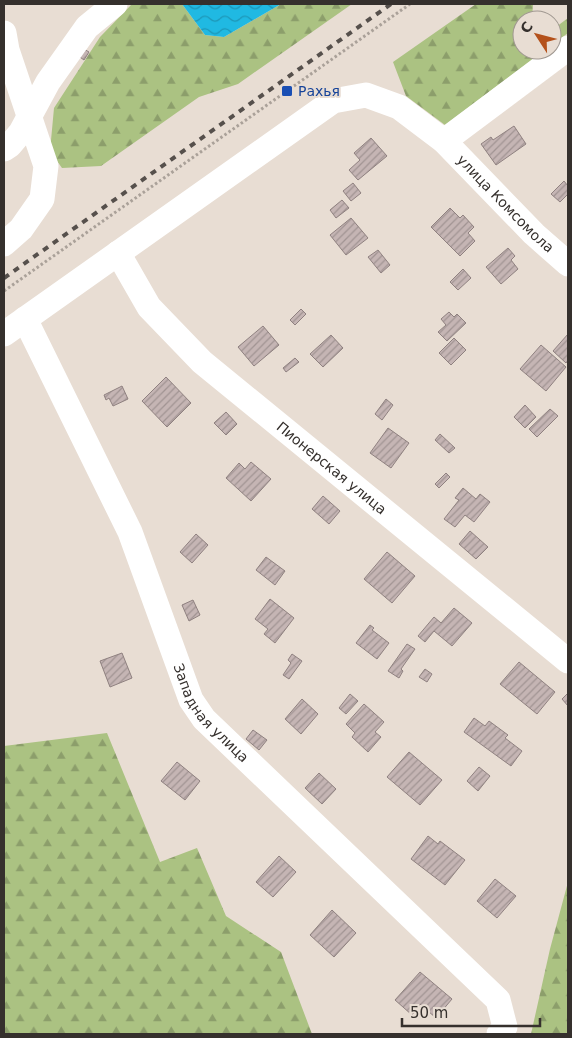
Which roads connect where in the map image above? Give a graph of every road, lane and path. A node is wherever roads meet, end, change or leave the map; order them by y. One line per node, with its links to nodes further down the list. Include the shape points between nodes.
1 (114, 4): 5 (street, via 87,27 48,82)
2 (410, 4): 11 (path)
3 (4, 33): 5 (street)
4 (568, 48): 6 (street)
5 (29, 116): 7 (street); 8 (street, via 46,166 42,199 21,229)
6 (444, 141): 9 (street, улица Комсомола, via 399,107 366,95 333,101); 10 (street, улица Комсомола, via 534,234)
7 (4, 149)
8 (4, 244)
9 (118, 253): 12 (street, улица Комсомола); 14 (street, Пионерская улица, via 149,306 202,362)
10 (568, 264)
11 (4, 290)
12 (25, 319): 13 (street, улица Комсомола); 15 (street, Западная улица, via 130,532 191,700 204,719 498,1000)
13 (4, 334)
14 (568, 661)
15 (502, 1031)

